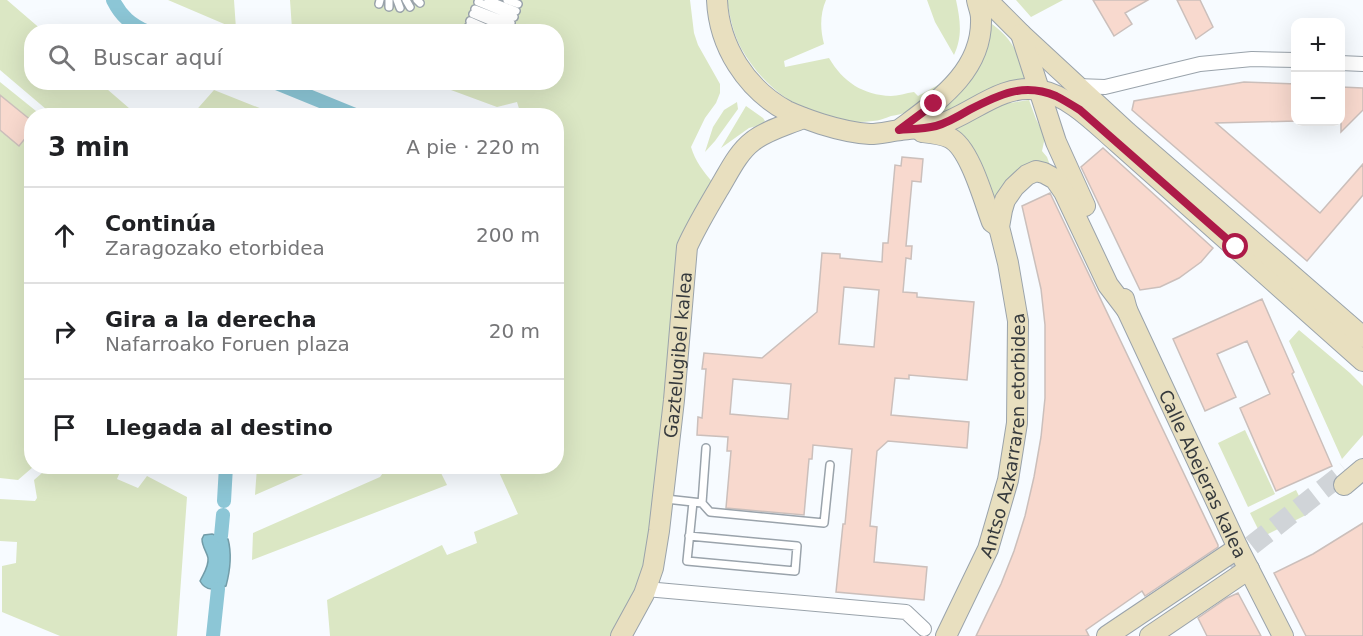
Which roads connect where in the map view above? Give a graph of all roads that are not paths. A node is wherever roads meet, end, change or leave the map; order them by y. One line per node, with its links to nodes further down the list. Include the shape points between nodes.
1 (488, 0): 7 (lane)
2 (507, 0): 7 (lane)
3 (717, 0): 17 (street, via 727,44 745,75 771,101)
4 (977, 0): 18 (street, via 980,31 965,71 953,88)
5 (987, 0): 10 (street)
6 (473, 15): 7 (lane); 7 (lane); 8 (lane); 9 (lane)
7 (514, 17)
8 (477, 24)
9 (485, 24)
10 (1021, 34): 14 (street); 15 (street, Calle Abejeras kalea)
11 (1291, 60): 14 (street, via 1200,64 1105,87)
12 (1345, 63): 13 (street)
13 (1363, 64)
14 (1077, 86): 23 (street)
15 (1040, 90): 16 (street); 18 (street, via 1010,92 936,126); 19 (street, Calle Abejeras kalea)
16 (1080, 110): 19 (street, via 1059,126); 24 (street)
17 (803, 118): 18 (street, via 842,131 872,134); 29 (street, Gaztelugibel kalea, via 753,141 744,151 696,225 687,247)
18 (899, 130): 21 (street, Antso Azkarraren etorbidea, via 933,133 950,138 963,148 992,222)
19 (1056, 142): 22 (street, Calle Abejeras kalea, via 1119,278)
20 (1027, 175): 21 (street, Antso Azkarraren etorbidea, via 1005,200); 22 (street, Calle Abejeras kalea, via 1036,171 1056,178 1108,285)
21 (999, 227): 39 (street, Antso Azkarraren etorbidea, via 1018,321 1017,423 1008,480 988,549)
22 (1127, 310): 33 (street, Calle Abejeras kalea)
23 (1363, 337)
24 (1363, 361)
25 (706, 448): 31 (lane)
26 (1363, 454): 28 (street)
27 (830, 465): 31 (lane, via 824,523 710,512)
28 (1351, 475)
29 (663, 498): 30 (lane); 35 (street, Gaztelugibel kalea, via 653,568)
30 (693, 502): 31 (lane); 32 (lane)
31 (702, 503)
32 (689, 536): 32 (lane, via 687,561 795,571 797,546)
33 (1238, 548): 34 (street, Calle Abejeras kalea); 40 (street)
34 (1249, 569): 37 (street); 43 (street, Calle Abejeras kalea)
35 (646, 589): 36 (street, via 906,612); 38 (street, Gaztelugibel kalea)
36 (924, 629)
37 (1162, 631)
38 (621, 636)
39 (946, 636)
40 (1107, 636)
41 (1125, 636): 42 (street, via 1220,574)
42 (1136, 636)
43 (1283, 636)

